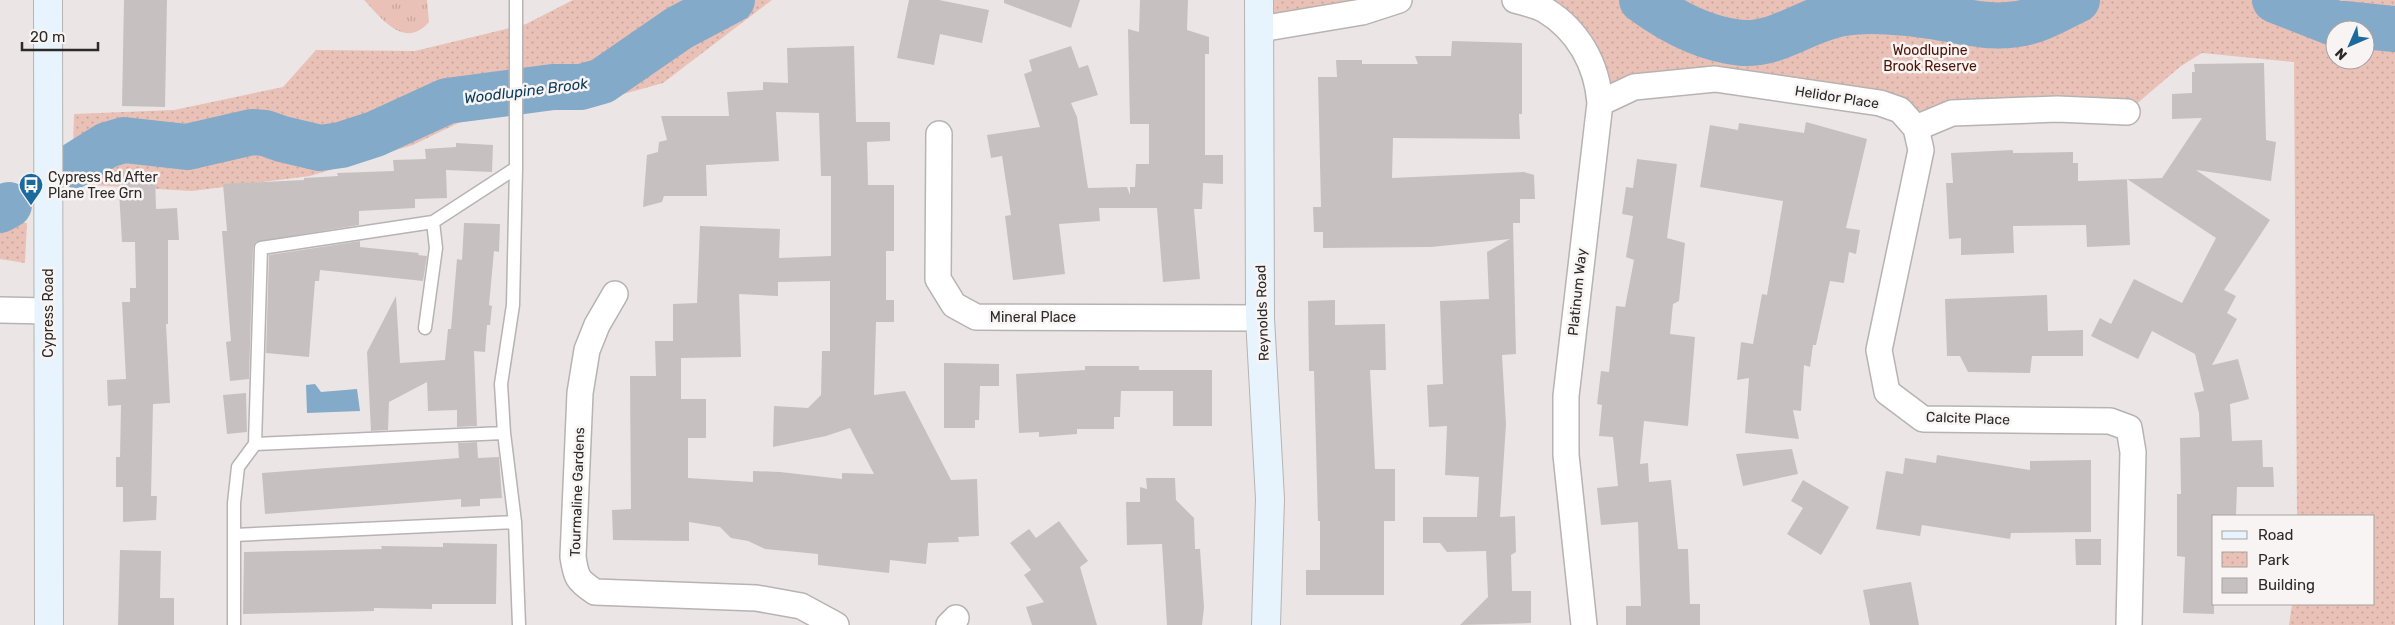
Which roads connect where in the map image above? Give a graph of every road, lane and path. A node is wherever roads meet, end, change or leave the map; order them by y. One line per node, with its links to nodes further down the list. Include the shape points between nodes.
1 (48, 0): 15 (street, Cypress Road)
2 (516, 0): 11 (lane)
3 (1259, 0): 6 (street, Reynolds Road)
4 (1398, 0): 6 (street, via 1362,12)
5 (1515, 0): 7 (street, Platinum Way, via 1543,9 1569,28 1588,56)
6 (1260, 29): 16 (street, Reynolds Road)
7 (1599, 93): 9 (street, Helidor Place, via 1715,79 1752,83 1880,103 1900,110); 27 (street, Platinum Way, via 1566,396 1566,455)
8 (2127, 112): 9 (street, via 2057,109 1952,113)
9 (1916, 128): 28 (street, Calcite Place, via 1922,150 1878,350 1887,392 1923,419 2110,421 2130,428 2133,452)
10 (939, 134): 16 (street, Mineral Place, via 938,279 954,305 976,317)
11 (516, 168): 12 (lane); 18 (lane, via 513,306 501,384)
12 (433, 222): 17 (lane, via 436,248); 19 (lane, via 261,248)
13 (615, 294): 25 (street, Tourmaline Gardens, via 587,350 580,393 573,557 576,576 595,592 756,598 801,606)
14 (0, 310): 15 (street)
15 (48, 310): 22 (street, Cypress Road)
16 (1260, 318): 26 (street, Reynolds Road, via 1270,499)
17 (425, 328)
18 (504, 433): 19 (lane); 20 (lane)
19 (255, 444): 21 (lane, via 238,467)
20 (515, 522): 21 (lane); 24 (lane)
21 (234, 535): 23 (lane)
22 (50, 625)
23 (234, 625)
24 (518, 625)
25 (836, 625)
26 (1266, 625)
27 (1584, 625)
28 (2129, 625)

